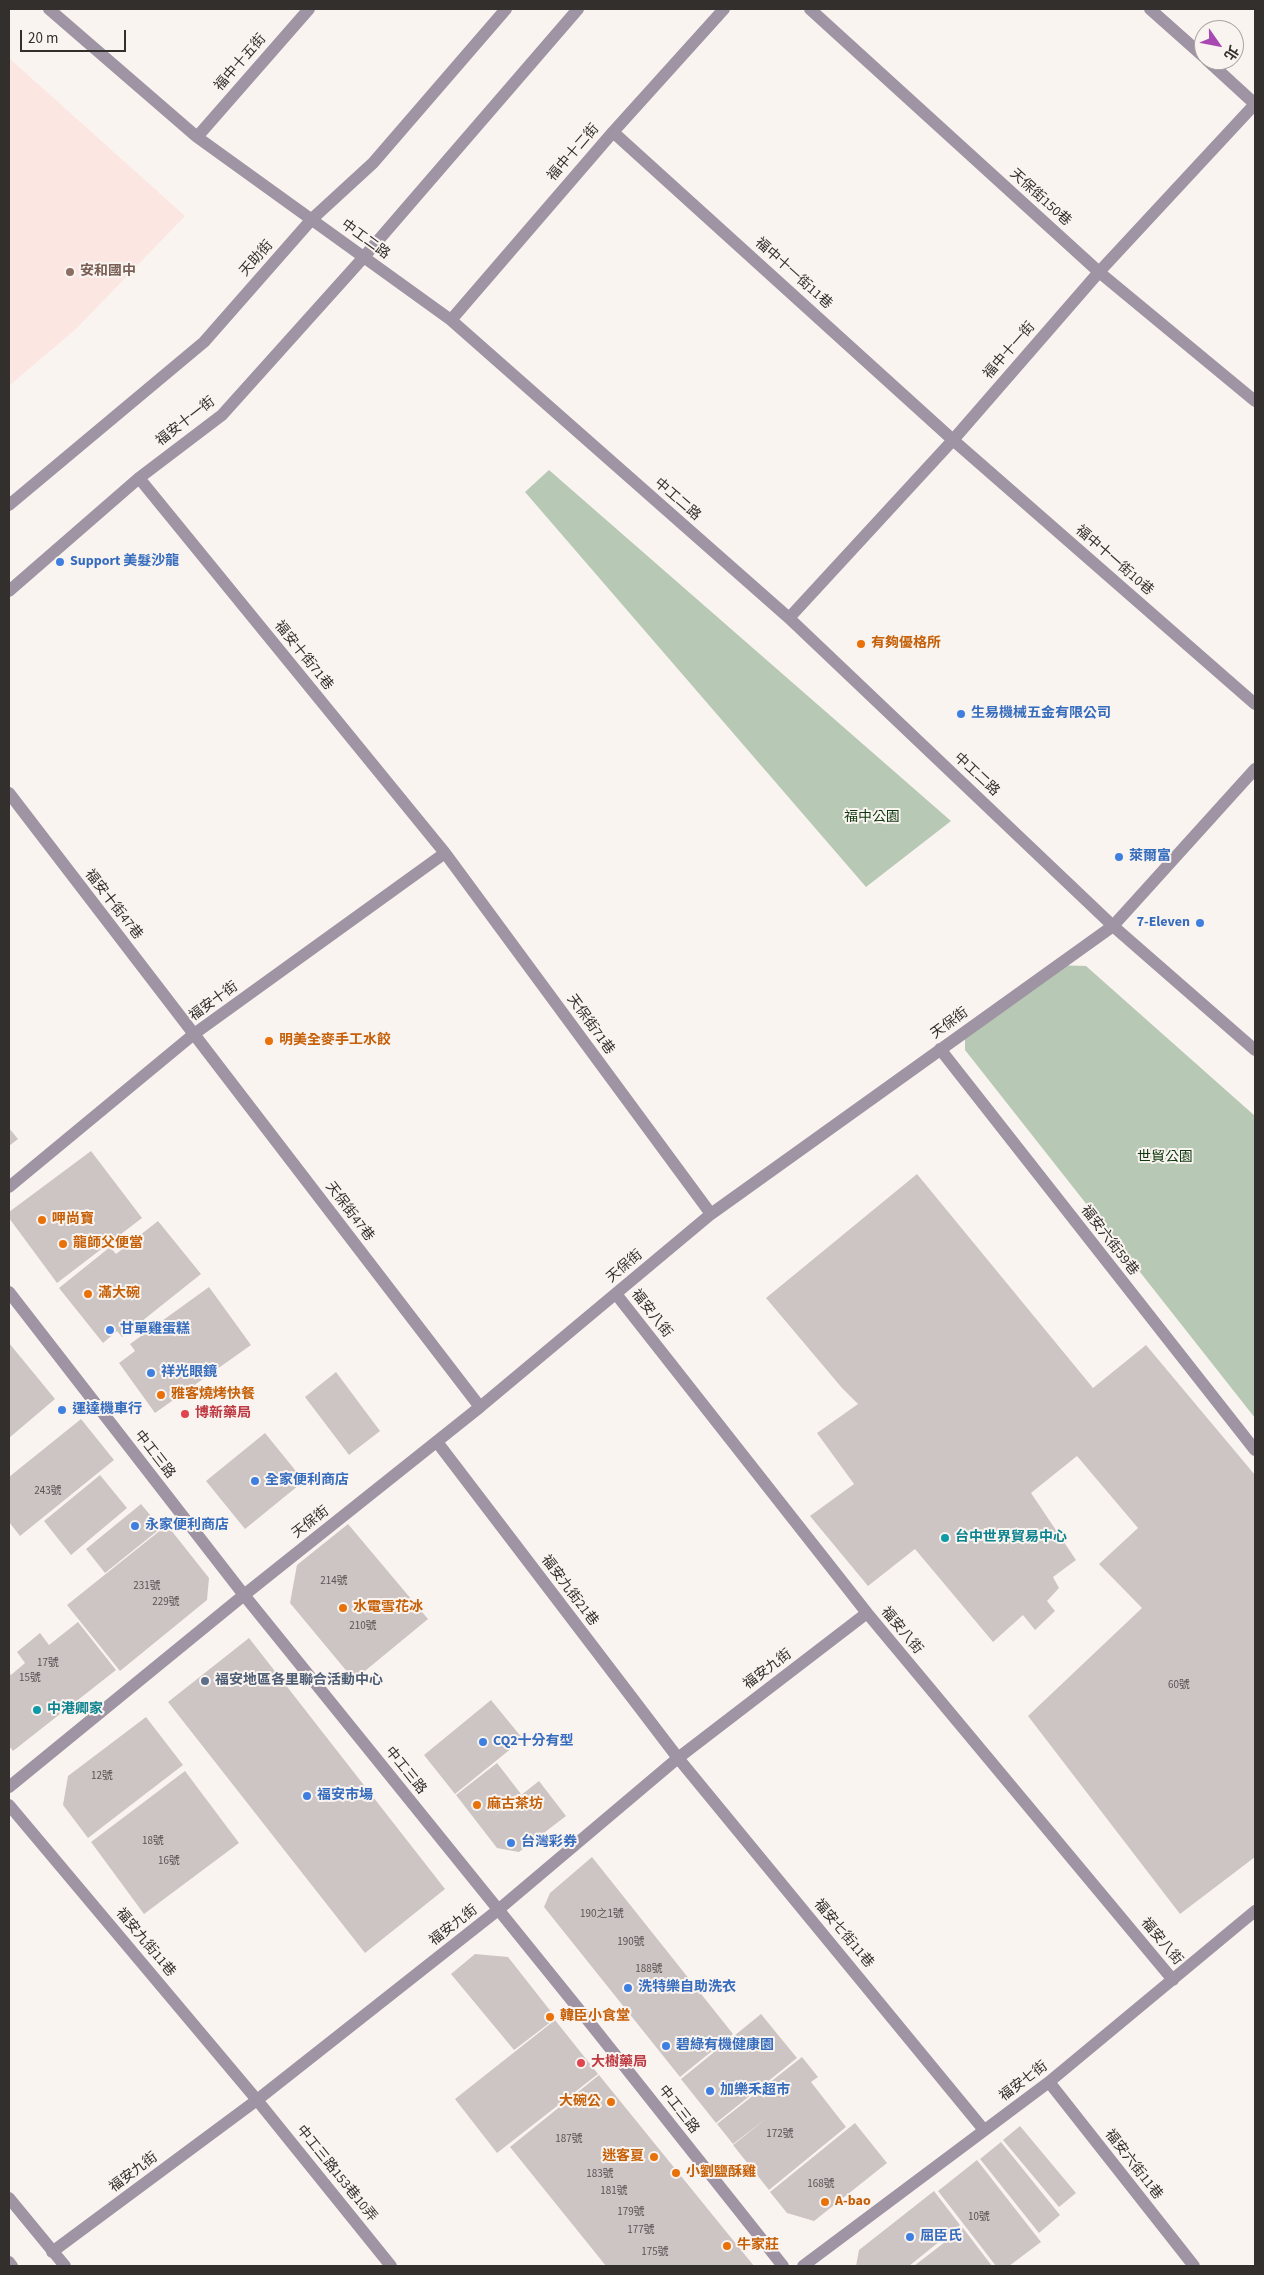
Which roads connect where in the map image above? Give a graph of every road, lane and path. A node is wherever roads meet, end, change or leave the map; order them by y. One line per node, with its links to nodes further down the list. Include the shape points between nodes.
1 (49, 9): 12 (street, 中工二路)
2 (308, 9): 12 (street, 福中十五街)
3 (506, 9): 13 (street, 天助街, via 373,163)
4 (578, 9): 14 (street)
5 (724, 9): 11 (street, 福中十二街)
6 (810, 9): 15 (street, 天保街150巷)
7 (1150, 9): 8 (street)
8 (1194, 48)
9 (1218, 70): 10 (street)
10 (1255, 104): 15 (street, 福中十一街)
11 (613, 132): 16 (street, 福中十二街); 18 (street, 福中十一街11巷)
12 (196, 137): 13 (street, 中工二路)
13 (312, 219): 14 (street, 中工二路); 20 (street, 天助街, via 204,342)
14 (363, 258): 16 (street, 中工二路); 19 (street, 福安十一街, via 222,415)
15 (1100, 272): 17 (street, 天保街150巷); 18 (street, 福中十一街)
16 (451, 320): 22 (street, 中工二路)
17 (1255, 401)
18 (953, 440): 22 (street, 福中十一街); 23 (street, 福中十一街10巷)
19 (139, 478): 21 (street, 福安十一街); 26 (street, 福安十街71巷)
20 (9, 505)
21 (9, 591)
22 (789, 618): 27 (street, 中工二路)
23 (1255, 704)
24 (1255, 770): 27 (street, 天保街)
25 (9, 793): 28 (street, 福安十街47巷)
26 (445, 853): 28 (street, 福安十街); 32 (street, 天保街71巷)
27 (1113, 926): 29 (street, 天保街); 30 (street, 中工二路)
28 (194, 1034): 31 (street, 福安十街); 35 (street, 天保街47巷)
29 (940, 1049): 32 (street, 天保街); 37 (street, 福安六街59巷)
30 (1255, 1050)
31 (9, 1186)
32 (711, 1214): 34 (street, 天保街)
33 (9, 1292): 38 (street, 中工三路)
34 (616, 1294): 35 (street, 天保街); 39 (street, 福安八街)
35 (480, 1407): 36 (street, 天保街)
36 (437, 1442): 38 (street, 天保街); 40 (street, 福安九街21巷)
37 (1255, 1450)
38 (244, 1595): 41 (street, 天保街); 43 (street, 中工三路)
39 (867, 1613): 40 (street, 福安九街); 45 (street, 福安八街)
40 (678, 1758): 43 (street, 福安九街); 48 (street, 福安七街11巷)
41 (9, 1787)
42 (9, 1805): 47 (street, 福安九街11巷)
43 (498, 1910): 47 (street, 福安九街); 55 (street, 中工三路)
44 (1255, 1911): 45 (street, 福安七街)
45 (1172, 1980): 46 (street, 福安七街)
46 (1049, 2082): 48 (street, 福安七街); 57 (street, 福安六街11巷)
47 (257, 2100): 50 (street, 福安九街); 54 (street, 中工三路153巷10弄)
48 (984, 2130): 56 (street, 福安七街)
49 (9, 2198): 50 (street)
50 (52, 2252): 53 (street)
51 (9, 2262): 52 (street)
52 (12, 2266)
53 (65, 2266)
54 (391, 2266)
55 (782, 2266)
56 (803, 2266)
57 (1194, 2266)

